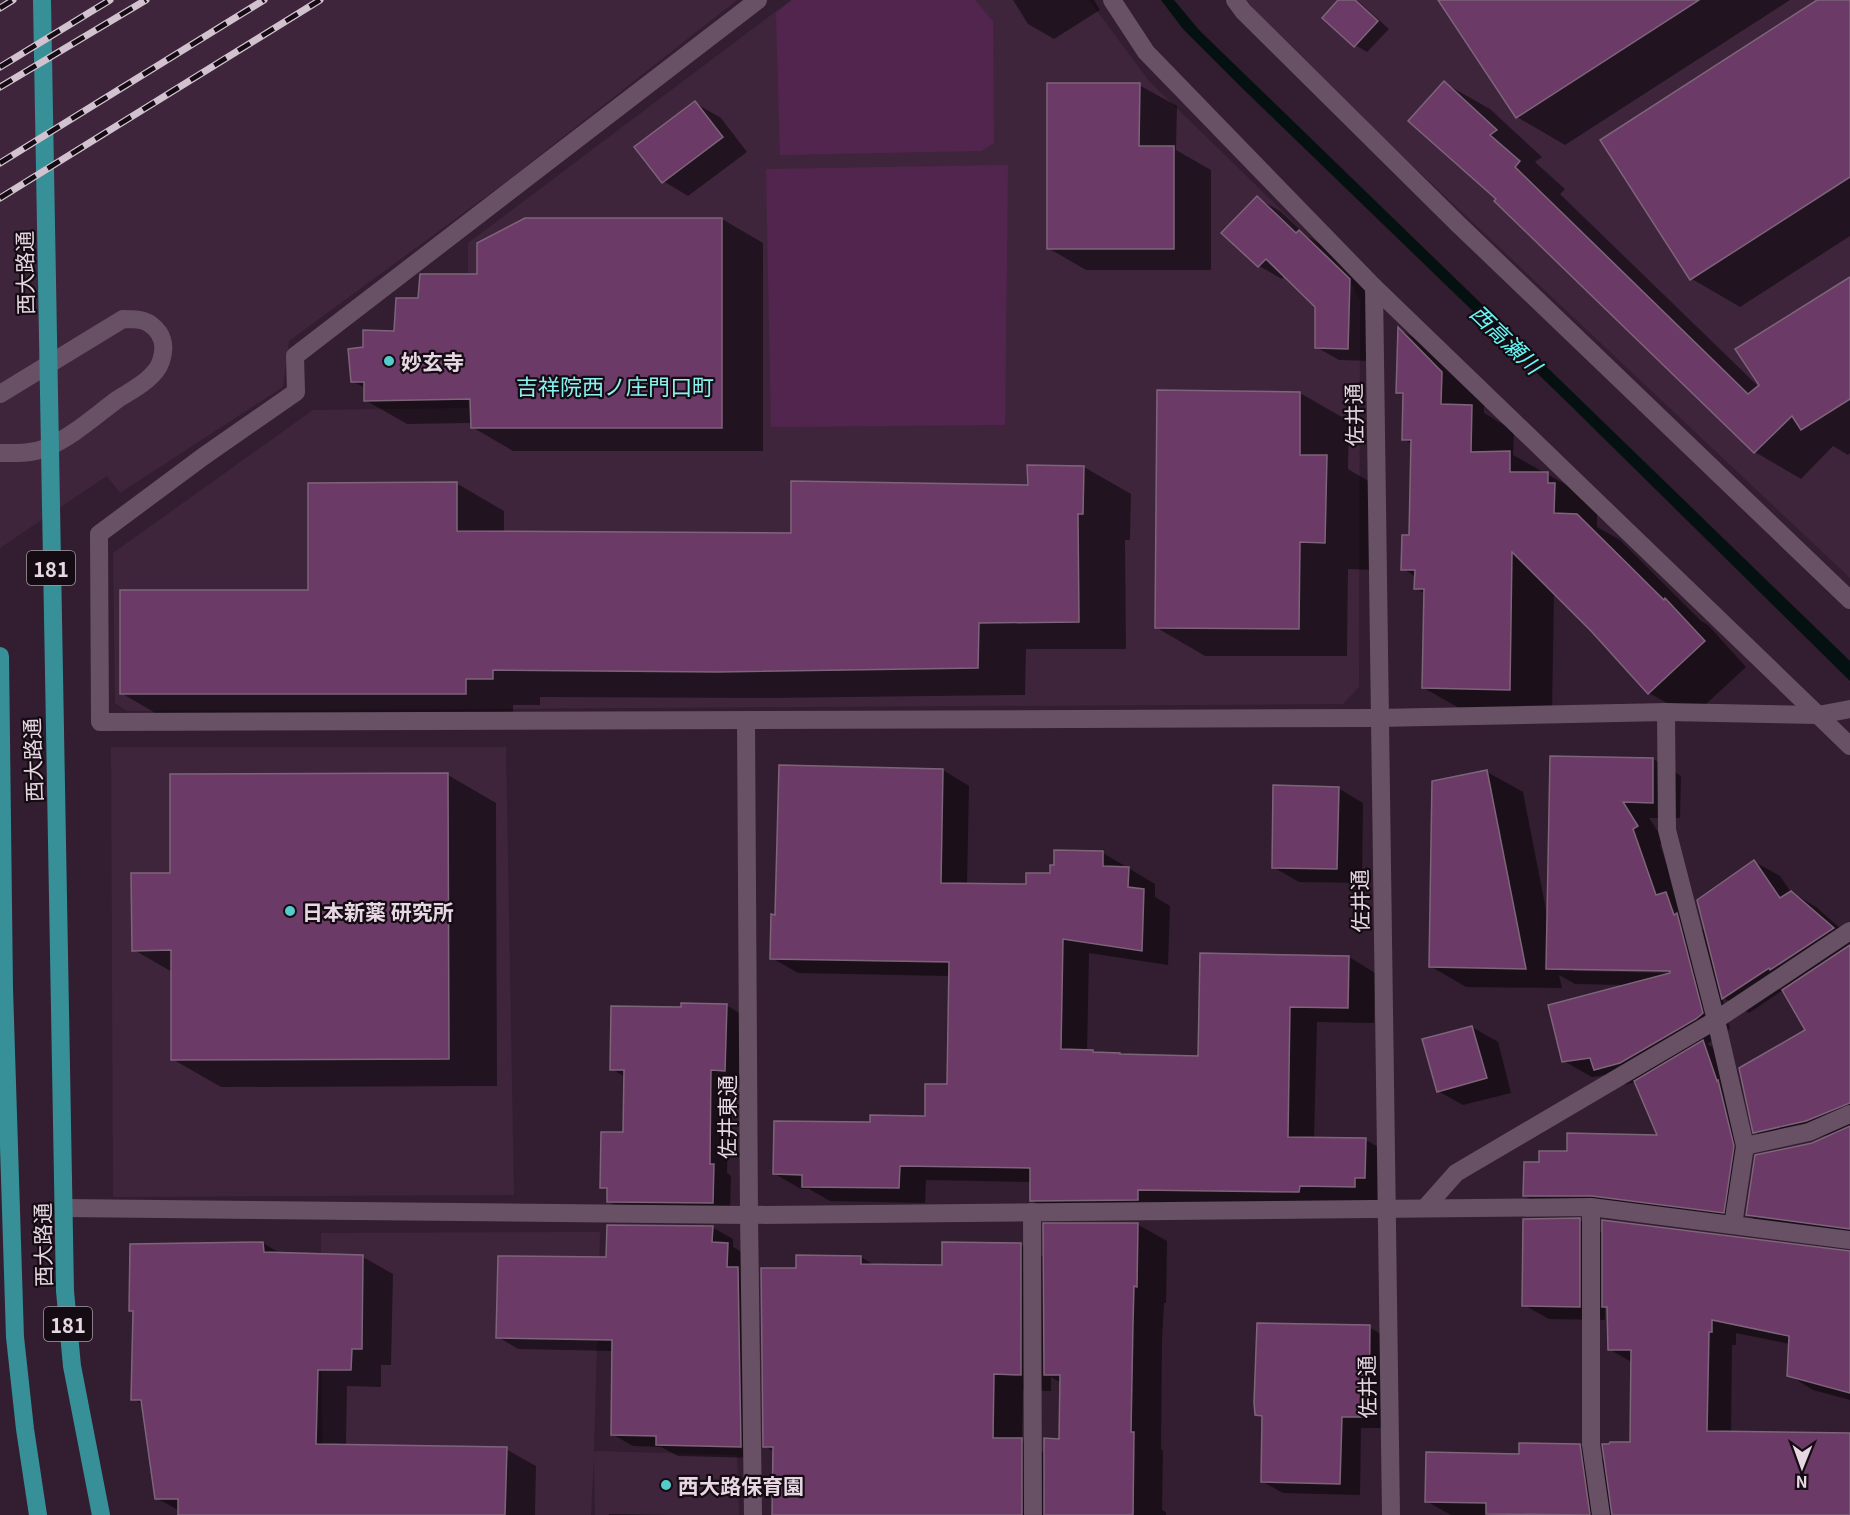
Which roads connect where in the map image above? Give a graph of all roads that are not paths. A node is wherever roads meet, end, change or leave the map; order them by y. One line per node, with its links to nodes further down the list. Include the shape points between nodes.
1 (42, 0): 21 (main road, 西大路通 / 181)
2 (758, 0): 14 (street, via 296,356 296,392 99,534 100,722)
3 (1112, 0): 5 (street, via 1146,52)
4 (1235, 0): 8 (street, via 1458,224)
5 (1374, 287): 12 (street); 13 (street, 佐井通)
6 (0, 394): 7 (street, via 123,319 153,325 163,339 162,359 153,375 96,416 44,449)
7 (0, 453)
8 (1850, 600)
9 (0, 656): 24 (main road, 西大路通 / 181)
10 (1850, 709): 12 (street)
11 (1666, 712): 12 (street); 13 (street); 17 (street, via 1667,830)
12 (1818, 715): 15 (street)
13 (1378, 718): 14 (street); 23 (street, 佐井通)
14 (746, 720): 26 (street, 佐井東通)
15 (1850, 746)
16 (1850, 931): 17 (street)
17 (1716, 1020): 19 (street); 22 (street, via 1456,1173)
18 (1850, 1114): 19 (street, via 1809,1132)
19 (1745, 1146): 27 (street)
20 (1591, 1207): 22 (street); 27 (street); 34 (street, via 1591,1445)
21 (64, 1208): 26 (street); 30 (main road, 西大路通 / 181, via 65,1291 72,1366)
22 (1425, 1208): 23 (street)
23 (1386, 1209): 25 (street); 33 (street, 佐井通)
24 (5, 1212): 29 (main road, 西大路通 / 181, via 25,1430)
25 (1032, 1212): 26 (street); 32 (street)
26 (749, 1215): 31 (street, 佐井東通)
27 (1733, 1225): 28 (street)
28 (1850, 1240)
29 (38, 1515)
30 (101, 1515)
31 (753, 1515)
32 (1033, 1515)
33 (1391, 1515)
34 (1601, 1515)

